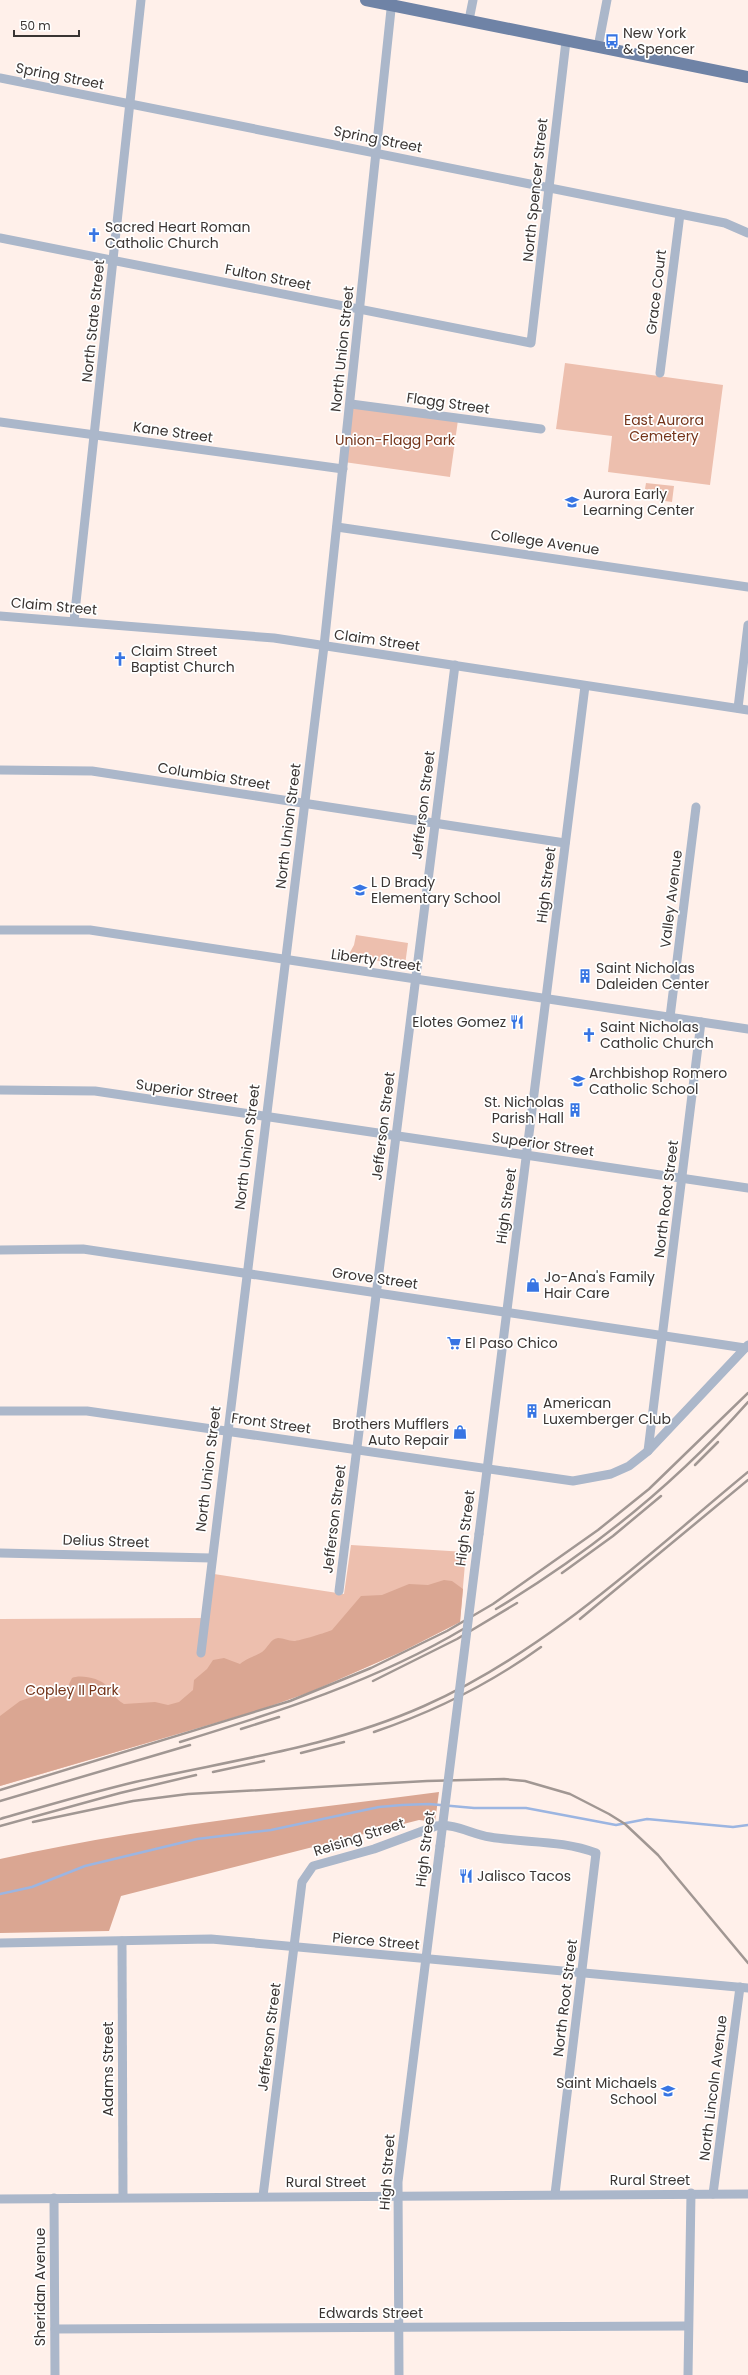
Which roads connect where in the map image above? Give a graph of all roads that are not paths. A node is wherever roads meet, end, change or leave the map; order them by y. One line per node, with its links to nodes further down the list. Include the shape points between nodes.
1 (141, 0): 11 (street, North State Street)
2 (366, 0): 5 (main road)
3 (473, 0): 6 (street)
4 (607, 0): 8 (street)
5 (392, 2): 6 (main road); 12 (street, North Union Street)
6 (469, 20): 7 (main road)
7 (566, 41): 8 (main road); 13 (street, North Spencer Street)
8 (598, 47): 9 (main road)
9 (748, 77)
10 (0, 78): 11 (street, Spring Street)
11 (130, 104): 12 (street, Spring Street); 17 (street, North State Street)
12 (377, 153): 13 (street, Spring Street); 18 (street, North Union Street)
13 (549, 188): 14 (street, Spring Street); 19 (street, North Spencer Street)
14 (680, 214): 15 (street, Spring Street, via 734,225); 20 (street, Grace Court)
15 (748, 233)
16 (0, 238): 17 (street, Fulton Street)
17 (114, 260): 18 (street, Fulton Street); 24 (street, North State Street)
18 (359, 309): 19 (street, Fulton Street); 21 (street, North Union Street)
19 (531, 343)
20 (660, 373)
21 (351, 404): 23 (street, Flagg Street); 25 (street, North Union Street)
22 (0, 422): 24 (street, Kane Street)
23 (541, 429)
24 (94, 435): 25 (street, Kane Street); 29 (street, North State Street)
25 (343, 469): 26 (street, North Union Street)
26 (337, 527): 27 (street, College Avenue); 31 (street, North Union Street)
27 (748, 587)
28 (0, 616): 29 (street, Claim Street)
29 (74, 622): 31 (street, Claim Street, via 274,638)
30 (748, 625): 34 (street)
31 (324, 646): 32 (street, Claim Street); 37 (street, North Union Street)
32 (455, 665): 33 (street, Claim Street); 39 (street, Jefferson Street)
33 (585, 686): 34 (street, Claim Street); 40 (street, High Street)
34 (738, 708): 35 (street, Claim Street)
35 (748, 710)
36 (0, 770): 37 (street, Columbia Street, via 92,772)
37 (304, 804): 39 (street, Columbia Street); 42 (street, North Union Street)
38 (696, 807): 45 (street, Valley Avenue)
39 (435, 823): 40 (street, Columbia Street); 43 (street, Jefferson Street)
40 (565, 843): 44 (street, High Street)
41 (0, 930): 42 (street, Liberty Street, via 90,930)
42 (285, 961): 43 (street, Liberty Street); 49 (street, North Union Street)
43 (416, 980): 44 (street, Liberty Street); 50 (street, Jefferson Street)
44 (546, 999): 45 (street, Liberty Street); 51 (street, High Street)
45 (670, 1018): 46 (street, Liberty Street)
46 (701, 1022): 47 (street, Liberty Street); 52 (street, North Root Street)
47 (748, 1029)
48 (0, 1090): 49 (street, Superior Street, via 95,1091)
49 (265, 1117): 50 (street, Superior Street); 55 (street, North Union Street)
50 (396, 1137): 51 (street, Superior Street); 56 (street, Jefferson Street)
51 (527, 1156): 52 (street, Superior Street); 57 (street, High Street)
52 (683, 1178): 53 (street, Superior Street); 58 (street, North Root Street)
53 (748, 1188)
54 (0, 1250): 55 (street, Grove Street, via 83,1249)
55 (246, 1273): 56 (street, Grove Street); 61 (street, North Union Street)
56 (376, 1292): 57 (street, Grove Street); 62 (street, Jefferson Street)
57 (506, 1311): 58 (street, Grove Street); 64 (street, High Street)
58 (664, 1336): 59 (street, Grove Street); 63 (street, North Root Street)
59 (746, 1347): 63 (street)
60 (0, 1411): 61 (street, Front Street, via 87,1411)
61 (226, 1431): 62 (street, Front Street); 66 (street, North Union Street)
62 (357, 1450): 64 (street, Front Street); 67 (street, Jefferson Street)
63 (648, 1451): 64 (street, Front Street, via 628,1466 611,1474 590,1479 572,1481)
64 (487, 1469): 74 (street, High Street, bridge)
65 (0, 1553): 66 (street, Delius Street)
66 (211, 1558): 68 (street, North Union Street)
67 (339, 1591)
68 (201, 1653)
69 (596, 1853): 70 (street, Reising Street, via 580,1847 489,1837 444,1825 313,1866); 75 (street, North Root Street)
70 (302, 1882): 73 (street, Jefferson Street)
71 (122, 1941): 72 (street, Pierce Street); 73 (street, Pierce Street, via 211,1939); 84 (street, Adams Street)
72 (0, 1943)
73 (294, 1947): 74 (street, Pierce Street); 81 (street, Jefferson Street)
74 (425, 1960): 75 (street, Pierce Street); 82 (street, High Street)
75 (583, 1974): 76 (street, Pierce Street); 78 (street, North Root Street)
76 (744, 1987): 79 (street, North Lincoln Avenue)
77 (691, 2193): 78 (street, Rural Street); 79 (street, Rural Street); 86 (street)
78 (555, 2194): 82 (street, Rural Street)
79 (713, 2194): 80 (street, Rural Street)
80 (748, 2194)
81 (263, 2196): 82 (street, Rural Street); 84 (street, Rural Street)
82 (398, 2196): 87 (street, High Street)
83 (54, 2198): 84 (street, Rural Street); 85 (street, Rural Street); 88 (street, Sheridan Avenue)
84 (123, 2198)
85 (0, 2199)
86 (688, 2326): 87 (street, Edwards Street); 91 (street)
87 (398, 2327): 88 (street, Edwards Street); 90 (street, High Street)
88 (55, 2329): 89 (street, Sheridan Avenue)
89 (55, 2375)
90 (399, 2375)
91 (688, 2375)

